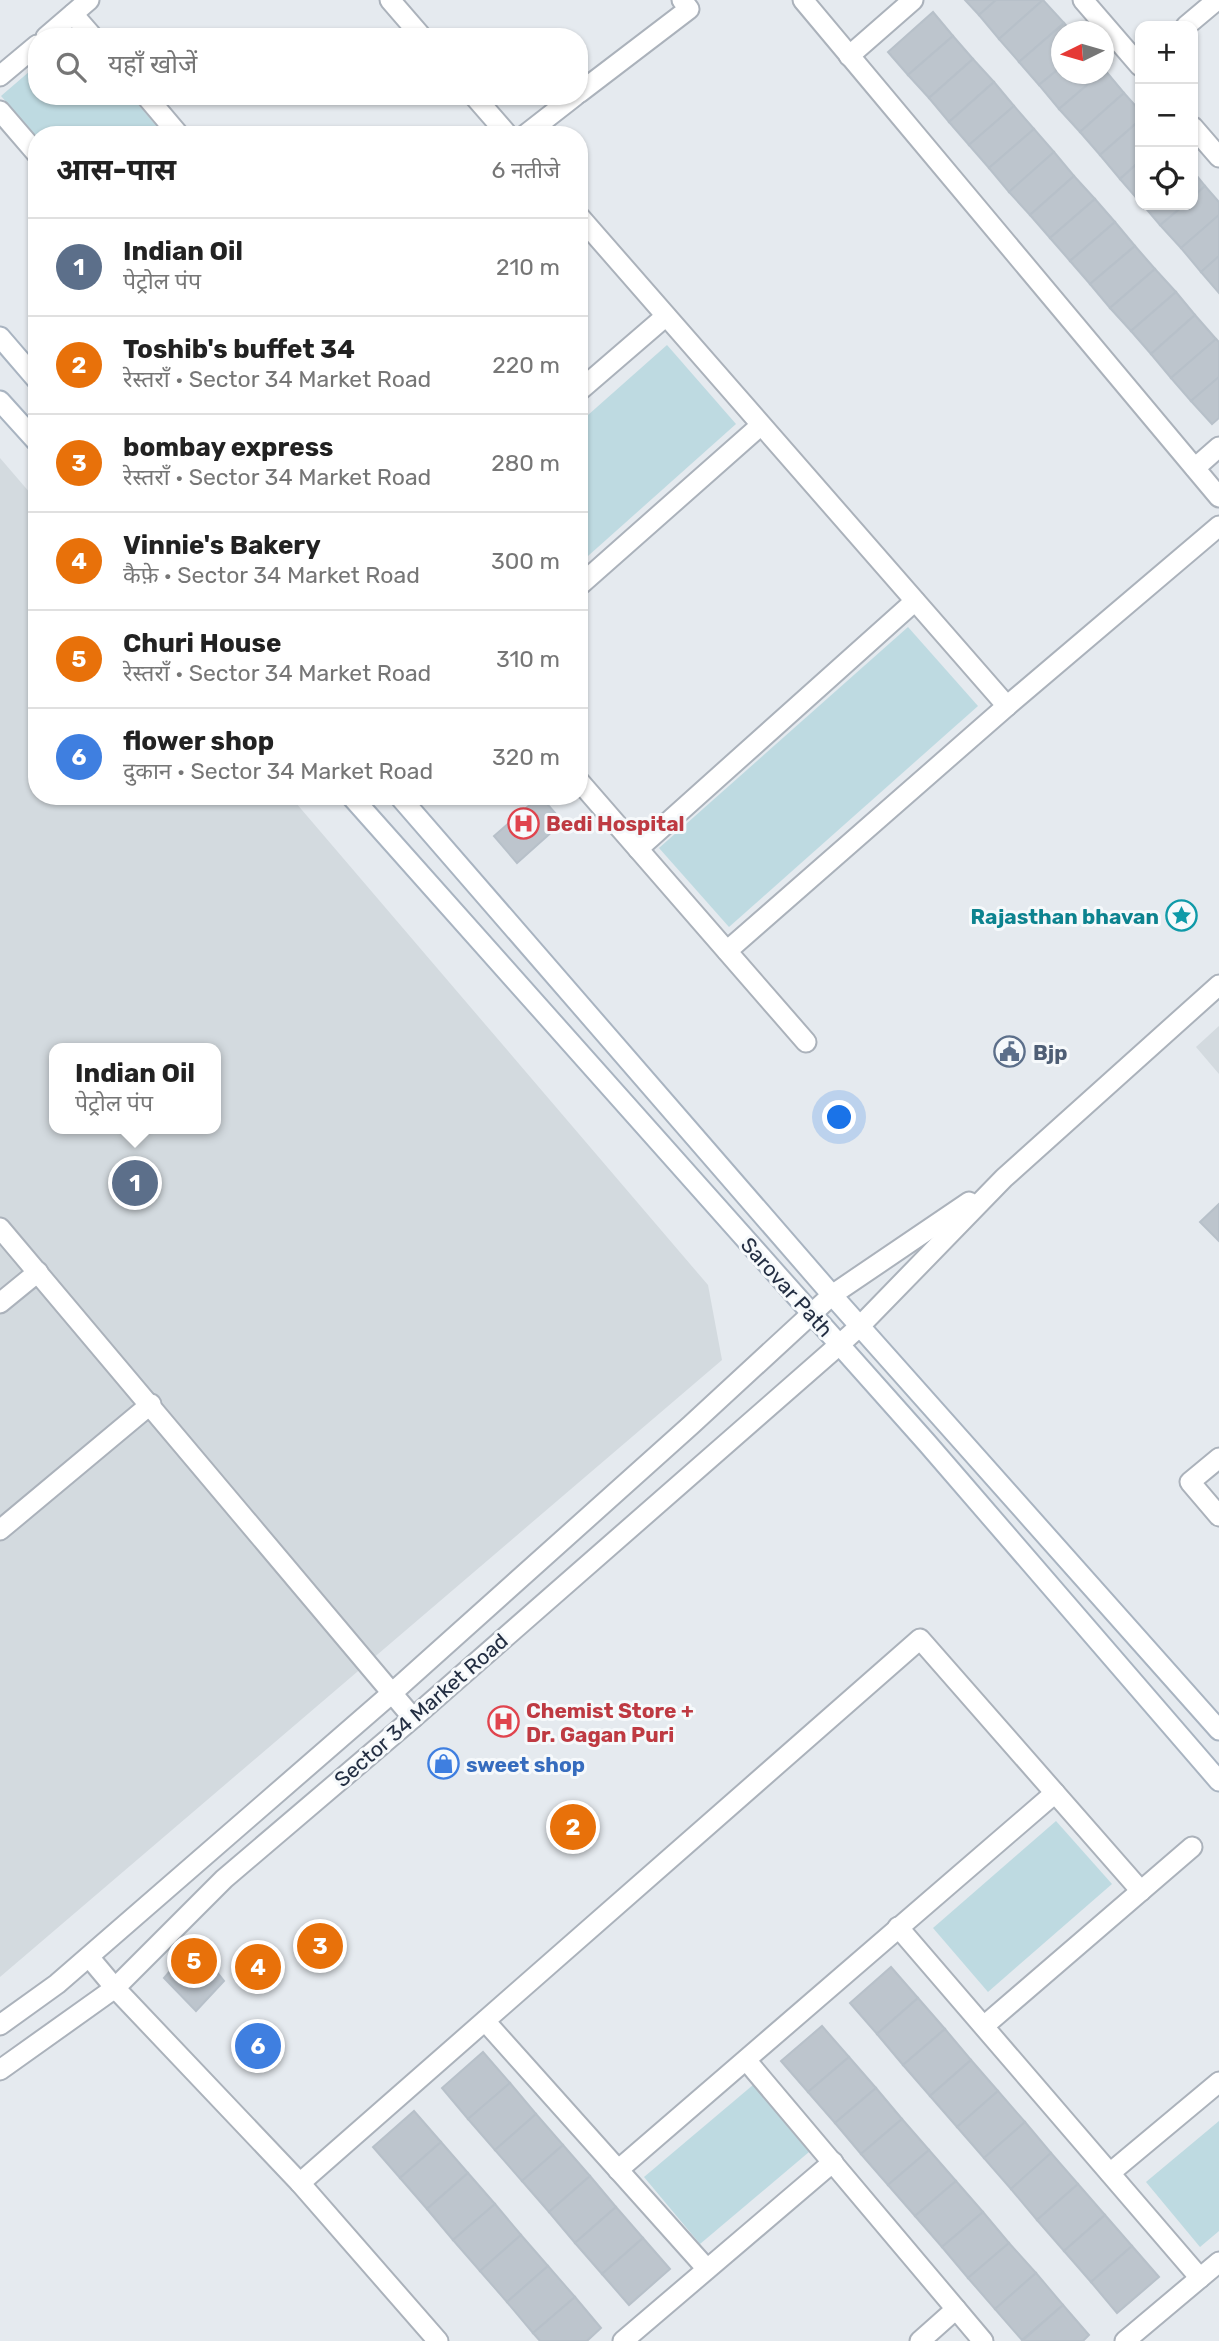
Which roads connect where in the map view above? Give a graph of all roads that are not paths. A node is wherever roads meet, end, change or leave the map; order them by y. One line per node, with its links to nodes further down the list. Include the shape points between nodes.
1 (89, 0): 8 (street)
2 (390, 0): 12 (street)
3 (682, 0): 17 (street, via 689,9)
4 (803, 0): 14 (street)
5 (913, 0): 14 (street)
6 (1083, 0): 15 (street)
7 (1217, 0): 9 (street)
8 (73, 14): 10 (street); 11 (street)
9 (1192, 21)
10 (57, 28)
11 (85, 28)
12 (414, 28)
13 (28, 53): 16 (street)
14 (849, 56): 37 (street)
15 (1135, 60)
16 (0, 76)
17 (588, 87)
18 (154, 105): 22 (street)
19 (481, 105): 23 (street)
20 (564, 105): 24 (street)
21 (0, 111): 26 (street)
22 (171, 126)
23 (496, 126)
24 (537, 126)
25 (1198, 133): 27 (street)
26 (28, 144)
27 (1219, 157)
28 (588, 226): 29 (street)
29 (666, 316): 32 (street); 34 (street)
30 (0, 337): 31 (street)
31 (28, 370)
32 (588, 383)
33 (0, 401): 35 (street)
34 (761, 425): 40 (street); 41 (street)
35 (28, 432)
36 (1219, 447): 37 (street)
37 (1195, 468): 38 (street)
38 (1219, 497)
39 (1219, 526): 42 (street)
40 (588, 578)
41 (915, 601): 42 (street); 46 (street)
42 (1007, 706): 47 (street)
43 (588, 791): 46 (street)
44 (359, 805): 55 (street, Sarovar Path)
45 (407, 805): 53 (street, Sarovar Path)
46 (638, 849): 47 (street)
47 (727, 951): 49 (street)
48 (1219, 985): 50 (street)
49 (806, 1042)
50 (1004, 1178): 53 (street); 56 (street, Sector 34 Market Road)
51 (0, 1228): 52 (street)
52 (38, 1272): 54 (street); 58 (street)
53 (832, 1295): 55 (street); 56 (street, Sarovar Path)
54 (0, 1303)
55 (810, 1314): 57 (street, Sarovar Path); 62 (street)
56 (860, 1326): 57 (street, Sector 34 Market Road); 64 (street, Sarovar Path)
57 (839, 1345): 63 (street, Sector 34 Market Road); 65 (street, Sarovar Path)
58 (150, 1404): 61 (street); 62 (street)
59 (1219, 1458): 60 (street, via 1190,1482)
60 (1219, 1516)
61 (0, 1530)
62 (392, 1693): 63 (street); 70 (street)
63 (413, 1718): 71 (street, Sector 34 Market Road, via 224,1880)
64 (1219, 1730)
65 (1219, 1781)
66 (1055, 1793): 68 (street); 69 (street); 72 (street, via 920,1639)
67 (1192, 1847): 68 (street)
68 (1141, 1891): 74 (street)
69 (898, 1927): 74 (street); 75 (street)
70 (89, 1957): 71 (street); 73 (street)
71 (114, 1988): 76 (street, Sector 34 Market Road); 81 (street)
72 (485, 2021): 79 (street); 81 (street)
73 (0, 2025)
74 (984, 2026): 80 (street)
75 (746, 2060): 78 (street); 79 (street)
76 (0, 2070)
77 (1219, 2082): 80 (street)
78 (833, 2162): 83 (street); 85 (street)
79 (618, 2169): 83 (street)
80 (1110, 2173): 84 (street)
81 (300, 2183): 86 (street)
82 (1219, 2262): 84 (street)
83 (706, 2269): 87 (street)
84 (1200, 2278): 90 (street)
85 (956, 2309): 88 (street); 89 (street)
86 (438, 2341)
87 (622, 2341)
88 (920, 2341)
89 (983, 2341)
90 (1125, 2341)

